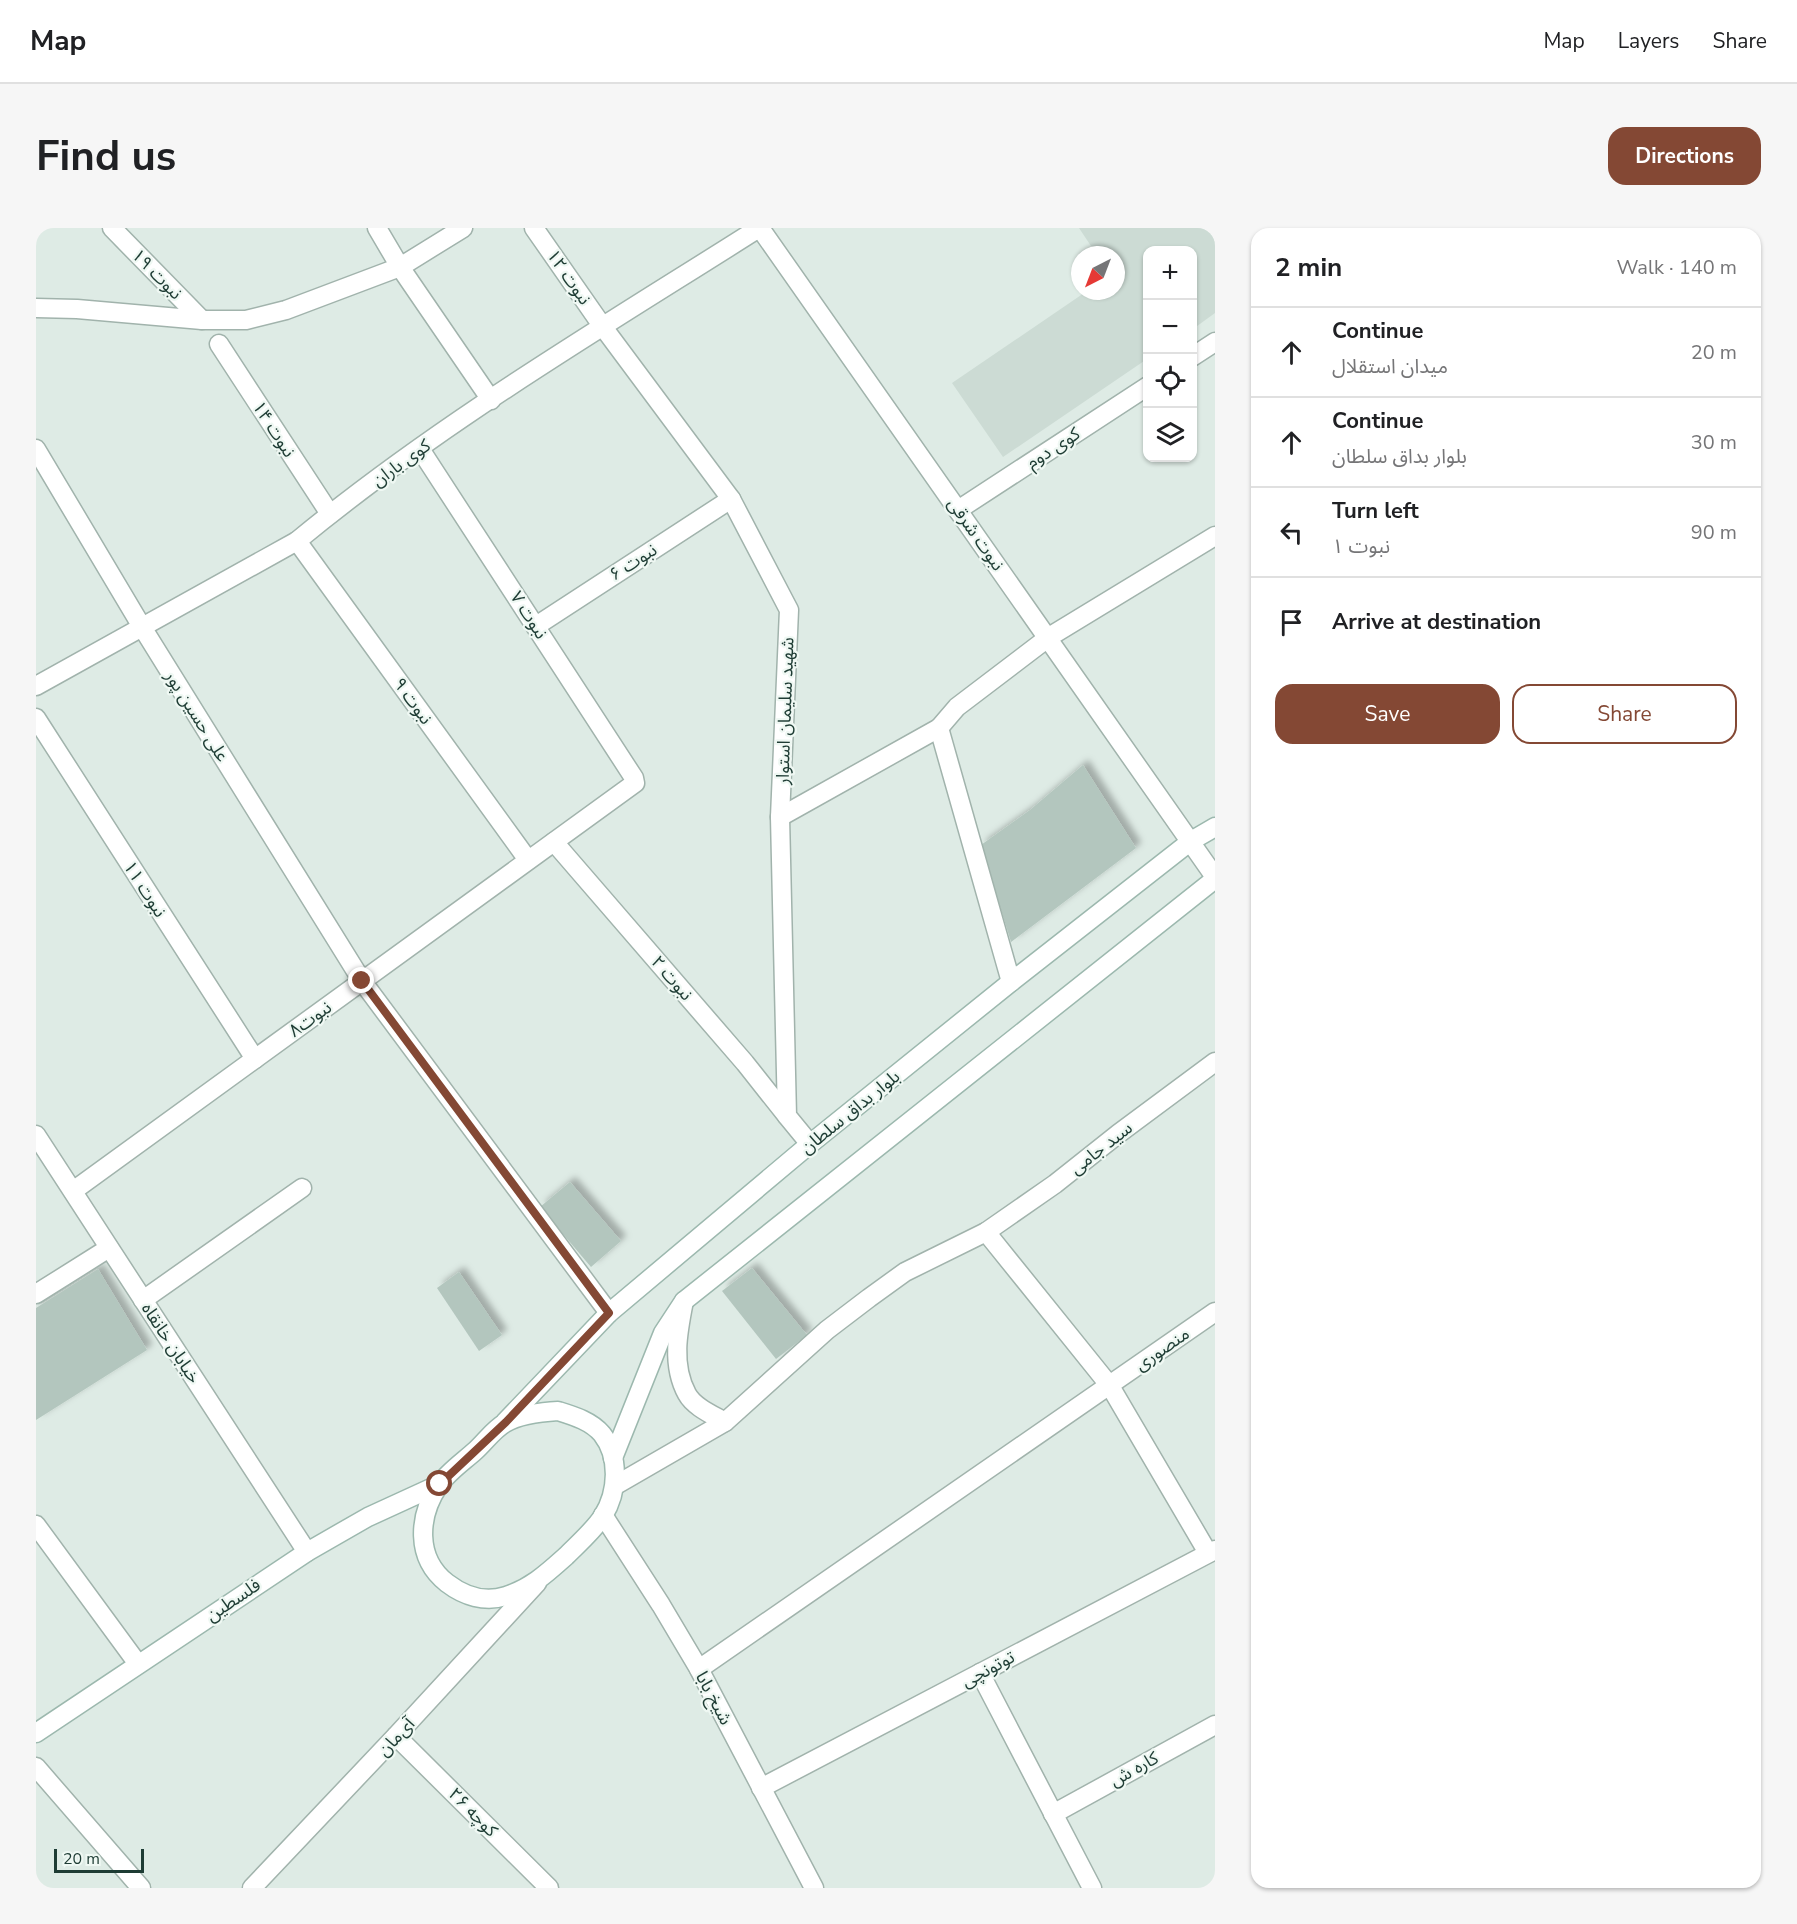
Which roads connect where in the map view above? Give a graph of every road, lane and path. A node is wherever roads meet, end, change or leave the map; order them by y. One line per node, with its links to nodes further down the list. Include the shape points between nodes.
1 (112, 228): 8 (street, نبوت ۱۹)
2 (377, 228): 6 (street)
3 (463, 228): 6 (street)
4 (534, 228): 9 (street, نبوت ۱۲)
5 (760, 228): 9 (street, کوی باران); 18 (street, نبوت شرقی)
6 (400, 267): 8 (street, via 286,310 246,320); 14 (street)
7 (36, 308): 8 (street)
8 (202, 320)
9 (603, 327): 14 (street, کوی باران); 17 (street, شهید سلیمان استوار)
10 (1215, 342): 12 (street)
11 (219, 344): 19 (street, نبوت ۱۴)
12 (1197, 354)
13 (1143, 389): 18 (street, کوی دوم)
14 (491, 400): 16 (street, کوی باران)
15 (36, 449): 23 (street, علی حسین پور)
16 (420, 449): 19 (street, کوی باران); 22 (street, نبوت ۷)
17 (731, 499): 22 (street, نبوت ۶); 29 (street, شهید سلیمان استوار, via 789,610)
18 (958, 510): 24 (street, نبوت شرقی)
19 (330, 514): 21 (street, کوی باران)
20 (1215, 536): 24 (street)
21 (297, 541): 23 (street, کوی باران); 33 (street, نبوت ۹)
22 (536, 626): 28 (street, نبوت ۷)
23 (142, 627): 25 (street, کوی باران); 35 (street, علی حسین پور)
24 (1049, 637): 27 (street, via 957,707); 32 (street, نبوت شرقی)
25 (36, 686)
26 (36, 718): 37 (street, نبوت ۱۱)
27 (939, 728): 29 (street); 36 (street)
28 (635, 783): 31 (street, نبوت۸)
29 (780, 817): 39 (street, شهید سلیمان استوار)
30 (1215, 827): 32 (street, بلوار بداق سلطان)
31 (554, 842): 33 (street, نبوت۸); 39 (street, نبوت ۲, via 746,1063)
32 (1191, 842): 34 (street, نبوت شرقی); 36 (street, بلوار بداق سلطان)
33 (528, 860): 35 (street, نبوت۸)
34 (1215, 878): 48 (street)
35 (362, 981): 37 (street, نبوت۸); 50 (street, علی حسین پور)
36 (1011, 982): 41 (street, بلوار بداق سلطان)
37 (255, 1059): 43 (street, نبوت۸)
38 (1215, 1062): 44 (street, سید جامی)
39 (787, 1116): 41 (street)
40 (36, 1135): 43 (street, خیابان خانقاه)
41 (810, 1144): 50 (street, بلوار بداق سلطان)
42 (302, 1188): 47 (street)
43 (73, 1191): 45 (street, خیابان خانقاه)
44 (986, 1232): 51 (street); 53 (street, سید جامی, via 905,1272 869,1298 827,1330)
45 (109, 1248): 46 (street); 47 (street, خیابان خانقاه)
46 (36, 1294)
47 (143, 1300): 59 (street, خیابان خانقاه)
48 (684, 1301): 53 (street, via 677,1337 682,1380 688,1396); 54 (street, via 663,1333)
49 (1215, 1312): 51 (street, منصوری)
50 (609, 1313): 52 (street, بلوار بداق سلطان)
51 (1110, 1386): 60 (street); 63 (street, منصوری)
52 (506, 1422): 54 (street, via 558,1411 581,1418 602,1434); 55 (street)
53 (725, 1422): 56 (street, سید جامی)
54 (613, 1458): 56 (street)
55 (440, 1484): 59 (street, فلسطین, via 368,1517); 61 (street, via 427,1506 422,1530 425,1553 440,1577 460,1593 482,1598 505,1597)
56 (616, 1485): 57 (street)
57 (603, 1515): 61 (street); 63 (street, شیخ بابا)
58 (36, 1525): 62 (street)
59 (307, 1552): 62 (street, فلسطین)
60 (1212, 1552): 64 (street, توتونچی)
61 (537, 1582): 67 (street, آی‌مان)
62 (138, 1664): 66 (street, فلسطین)
63 (699, 1669): 69 (street, شیخ بابا)
64 (980, 1673): 69 (street, توتونچی); 70 (street)
65 (1215, 1725): 70 (street, کاره ش)
66 (36, 1734)
67 (396, 1736): 72 (street, آی‌مان); 73 (street, کوچه ۲۶)
68 (36, 1767): 71 (street)
69 (761, 1788): 74 (street, شیخ بابا)
70 (1053, 1814): 75 (street)
71 (141, 1888)
72 (252, 1888)
73 (549, 1888)
74 (814, 1888)
75 (1092, 1888)

